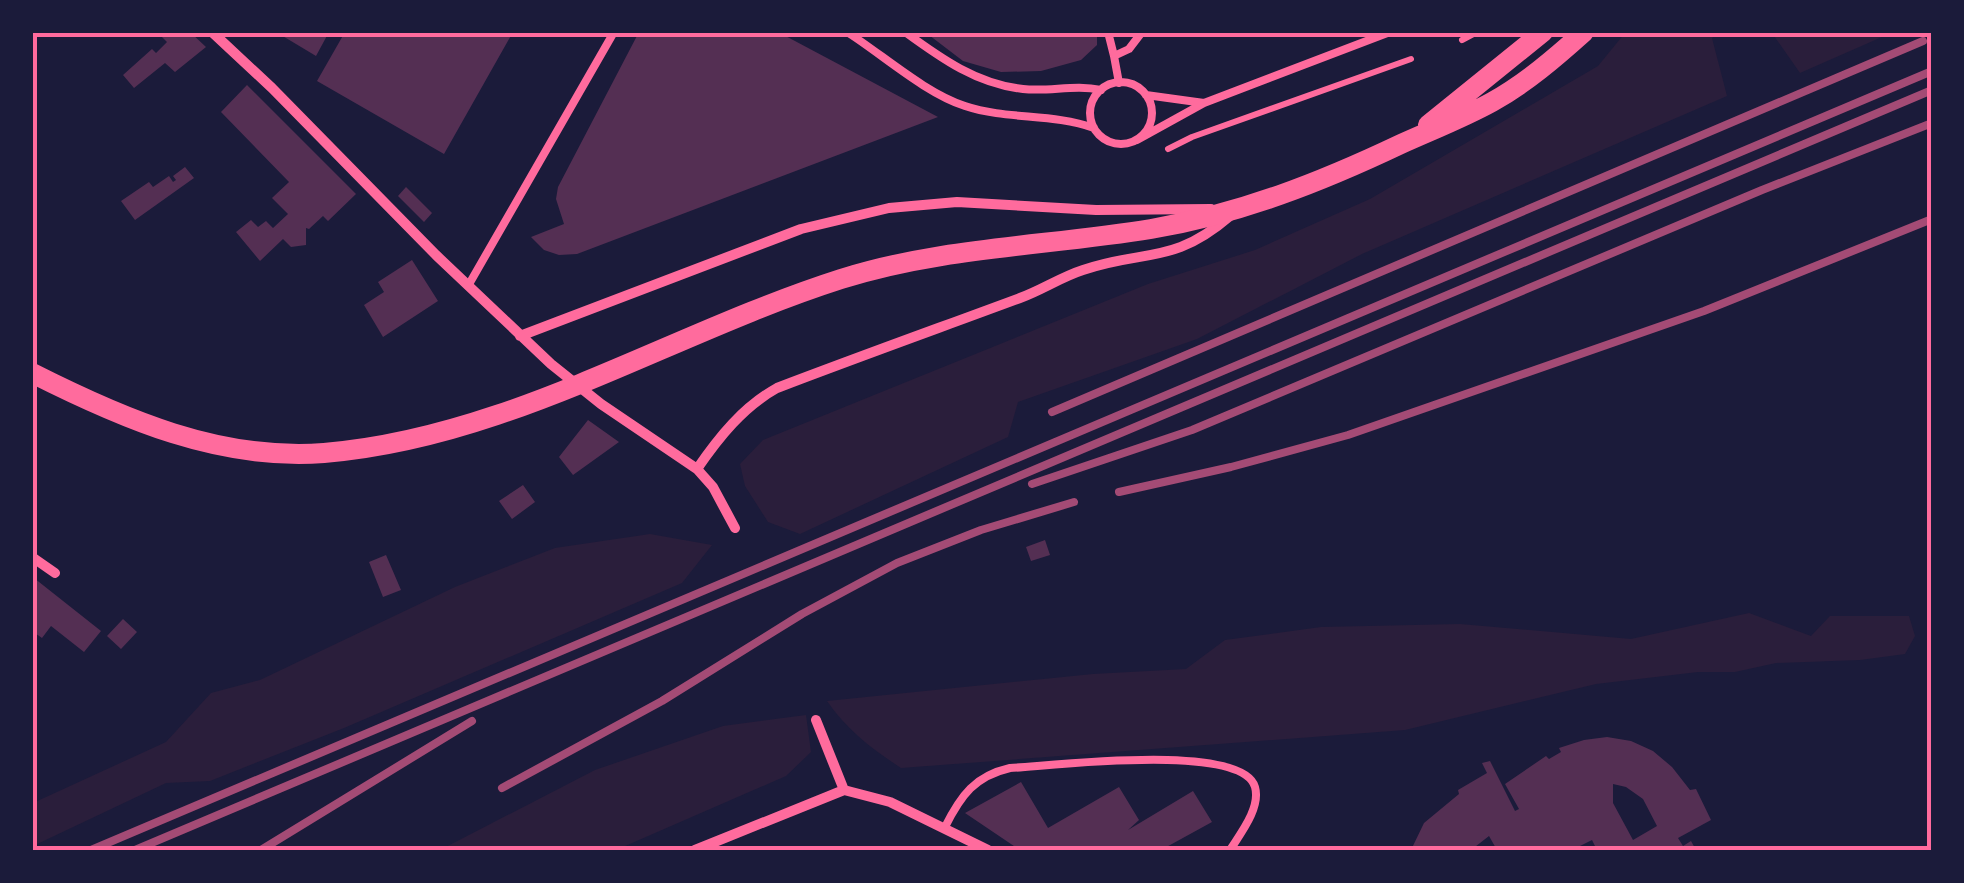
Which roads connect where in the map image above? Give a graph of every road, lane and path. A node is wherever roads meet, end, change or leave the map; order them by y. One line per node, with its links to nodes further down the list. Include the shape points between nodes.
1 (212, 32): 23 (street)
2 (614, 32): 23 (lane)
3 (846, 32): 18 (lane, via 962,106)
4 (905, 32): 15 (lane, via 985,81 1026,90)
5 (1108, 32): 12 (lane)
6 (1142, 32): 12 (lane)
7 (1390, 32): 17 (lane)
8 (1477, 32): 11 (path)
9 (1543, 32): 20 (main road)
10 (1584, 32): 20 (main road, via 1494,101)
11 (1462, 40)
12 (1114, 56): 14 (lane)
13 (1412, 59): 21 (path)
14 (1118, 82): 15 (lane); 16 (lane)
15 (1101, 90): 18 (lane, via 1091,108)
16 (1146, 95): 17 (lane); 19 (lane, via 1150,124)
17 (1204, 102): 19 (lane)
18 (1094, 128): 19 (lane, via 1118,144)
19 (1137, 140)
20 (1406, 142): 22 (main road)
21 (1168, 149)
22 (1238, 209): 24 (street, via 957,202 889,208 802,229); 25 (main road, via 1148,229 884,267 792,296 548,396 367,448 288,454 166,433); 26 (street, via 1187,246 1086,269 778,388 738,417)
23 (468, 286): 24 (street)
24 (520, 336): 26 (street, via 601,404)
25 (32, 373)
26 (696, 469): 27 (street)
27 (735, 528)
28 (32, 557): 29 (street)
29 (55, 573)
30 (816, 720): 31 (street)
31 (844, 790): 32 (street); 33 (street)
32 (945, 828): 34 (street); 35 (lane, via 987,773 1172,760 1236,768 1250,778 1254,804)
33 (696, 850)
34 (988, 850)
35 (1230, 850)

